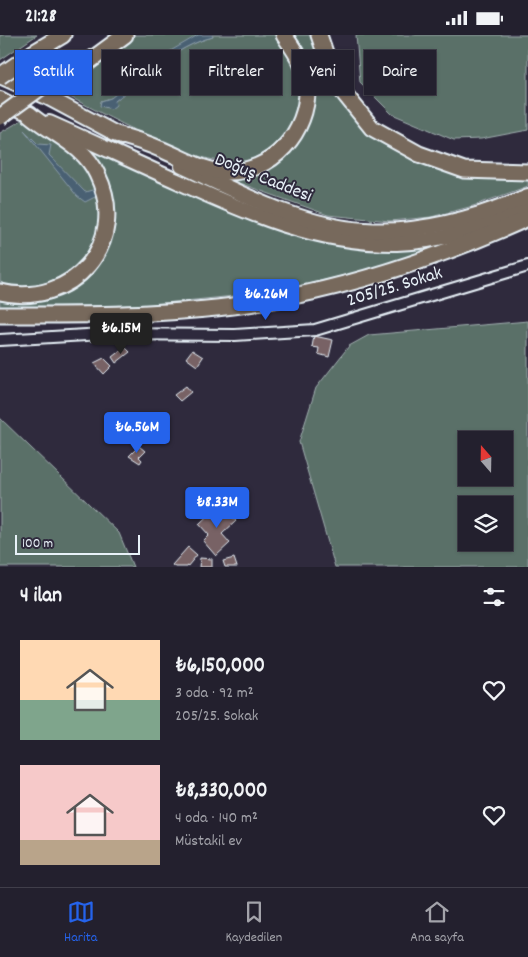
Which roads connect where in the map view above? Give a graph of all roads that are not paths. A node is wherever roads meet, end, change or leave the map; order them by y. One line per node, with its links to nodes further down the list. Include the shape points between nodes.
1 (47, 35): 7 (highway)
2 (63, 35): 8 (highway)
3 (108, 35): 9 (highway)
4 (125, 35): 10 (highway)
5 (284, 35): 17 (highway, via 299,59 308,85 300,125 291,141 272,158 250,169 225,172 199,166)
6 (319, 35): 18 (highway, via 335,82 372,128 419,154 464,170)
7 (34, 50)
8 (37, 50)
9 (89, 50)
10 (92, 59)
11 (15, 65): 12 (highway, bridge)
12 (0, 76): 17 (main road, Doğuş Caddesi)
13 (30, 95): 16 (highway, bridge)
14 (0, 99): 15 (main road, Doğuş Caddesi)
15 (29, 114): 20 (main road, Doğuş Caddesi, via 253,215 290,228 347,239 397,243 447,237); 23 (highway, via 80,151 97,172 105,191 105,228 91,263 61,288 40,295 17,296)
16 (0, 117)
17 (114, 133): 19 (main road, Doğuş Caddesi, via 294,215 363,230 397,231 437,226)
18 (528, 171)
19 (528, 196)
20 (528, 210)
21 (528, 218): 24 (highway, via 442,253 379,274 261,302 130,315)
22 (528, 266): 25 (street, 205/25. Sokak, via 315,331 235,335 104,334)
23 (0, 292)
24 (0, 315)
25 (0, 340)

